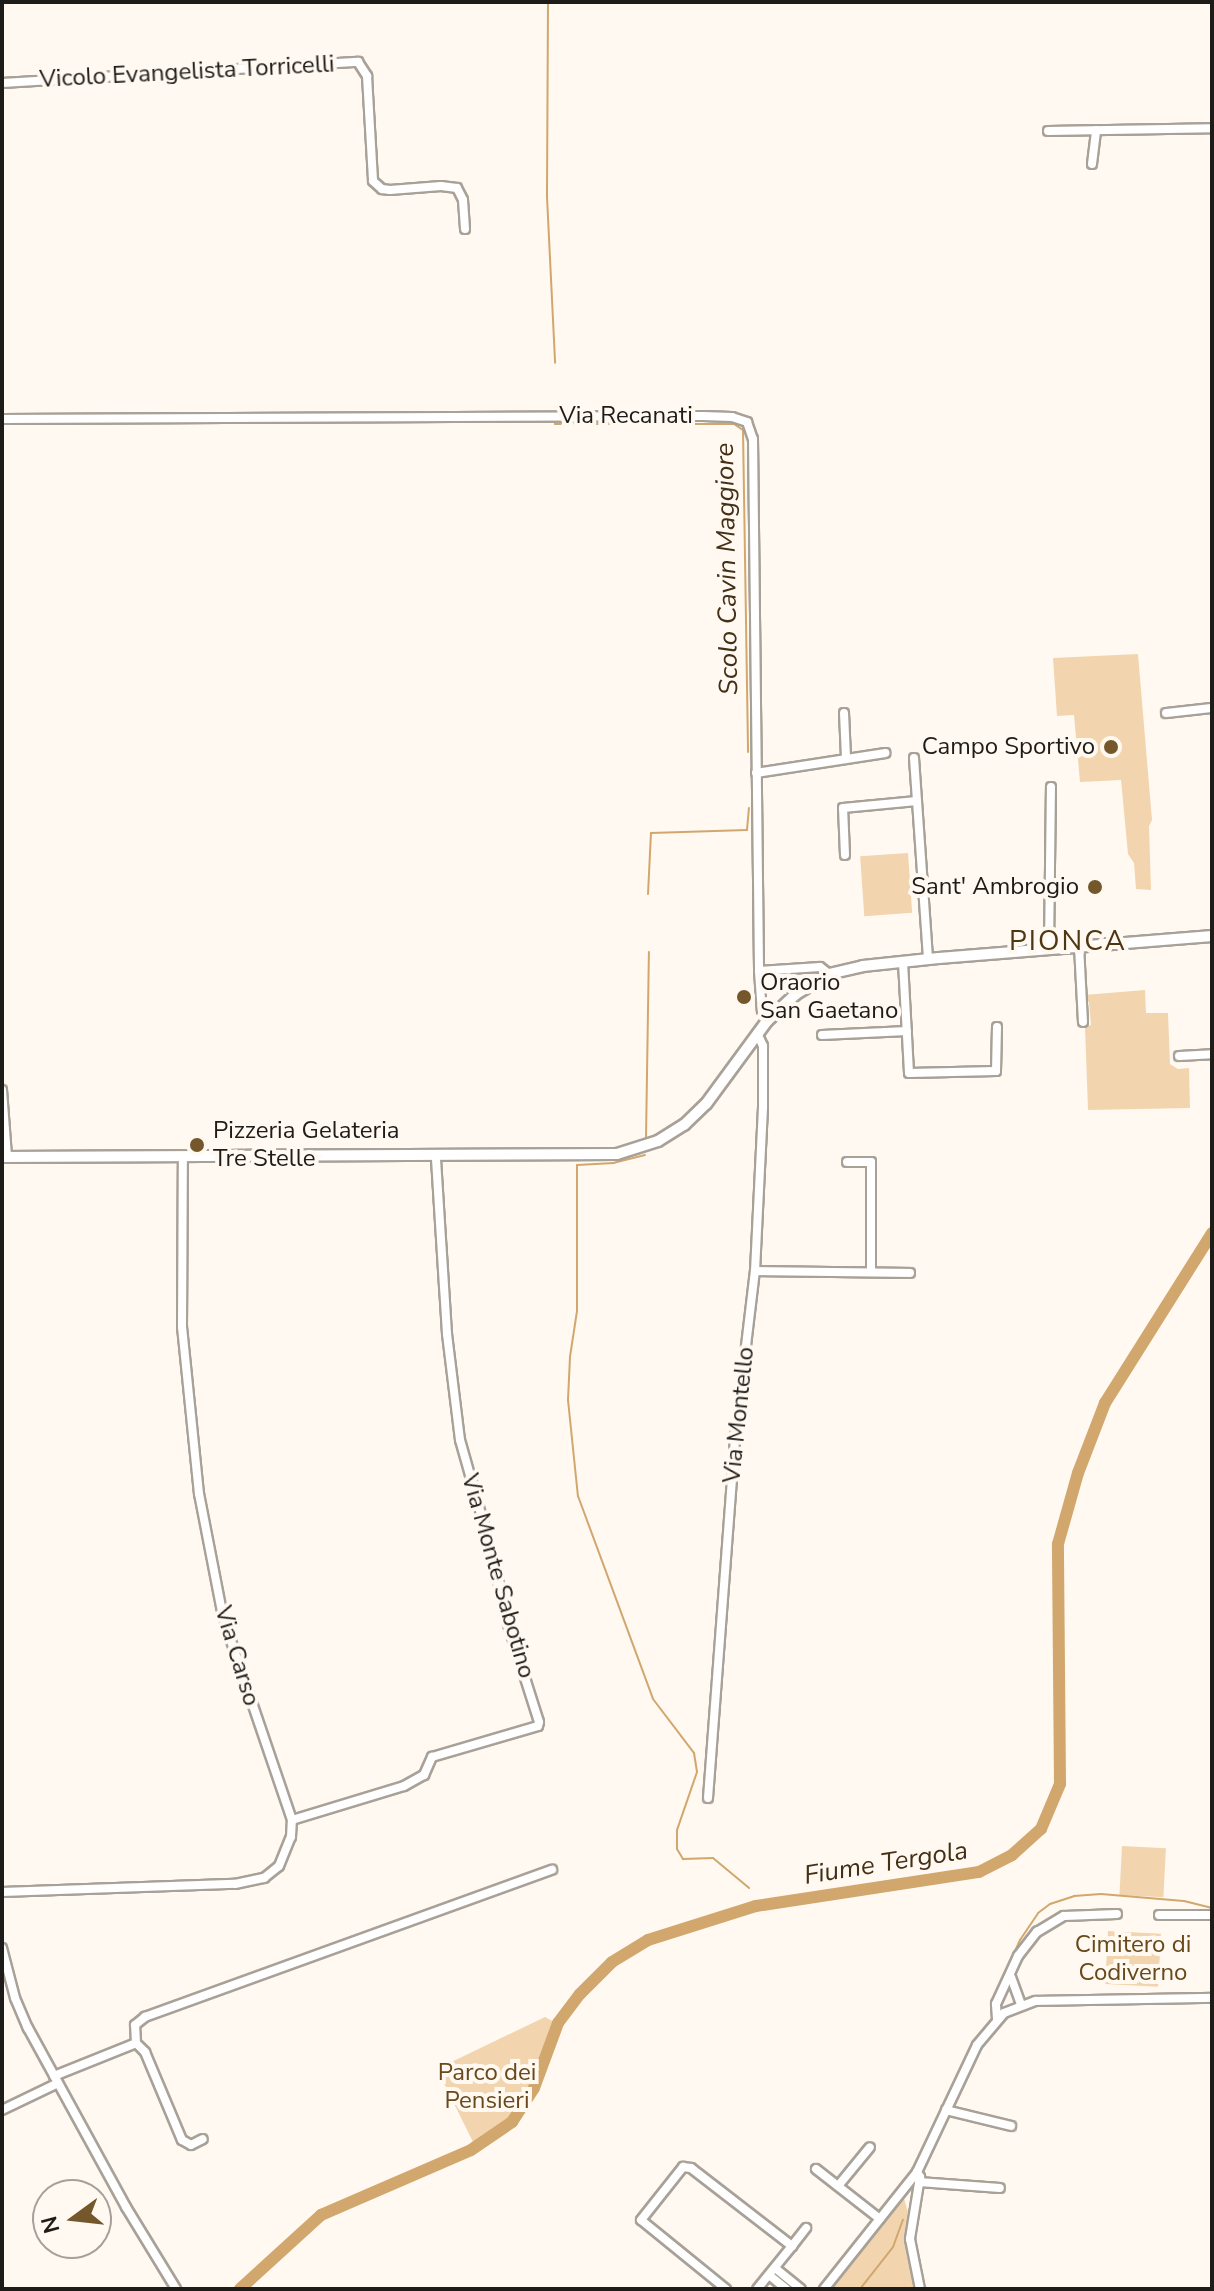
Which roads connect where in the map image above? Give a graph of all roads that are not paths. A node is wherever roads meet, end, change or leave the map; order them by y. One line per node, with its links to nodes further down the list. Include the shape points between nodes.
1 (2, 83): 6 (street, Vicolo Evangelista Torricelli, via 358,62 367,76 373,181 390,190 457,188)
2 (1212, 128): 3 (street)
3 (1096, 130): 4 (street); 5 (street)
4 (1048, 131)
5 (1092, 164)
6 (465, 229)
7 (2, 419): 14 (street, Via Recanati, via 742,419 753,439)
8 (1212, 708): 10 (street)
9 (844, 713): 12 (street)
10 (1166, 713)
11 (885, 753): 12 (street)
12 (846, 757): 14 (street)
13 (914, 758): 16 (street)
14 (756, 773): 23 (street, Via Recanati)
15 (1051, 787): 20 (street)
16 (917, 801): 17 (street, via 843,808); 21 (street)
17 (845, 855)
18 (1212, 936): 19 (main road)
19 (1079, 946): 20 (main road); 26 (street)
20 (1049, 948): 21 (main road)
21 (928, 959): 22 (main road)
22 (903, 962): 24 (main road); 28 (street)
23 (759, 971): 24 (street, via 820,967); 25 (street, Via Recanati)
24 (829, 974): 25 (main road)
25 (767, 1021): 29 (main road)
26 (1083, 1022)
27 (997, 1027): 28 (street, via 996,1071 909,1073)
28 (907, 1031): 30 (street)
29 (757, 1033): 35 (main road, via 697,1114 672,1134 641,1148 605,1156); 38 (street, Via Montello, via 763,1046 763,1106)
30 (822, 1035)
31 (1212, 1054): 32 (street)
32 (1179, 1056)
33 (2, 1090): 34 (street)
34 (4, 1156): 36 (main road)
35 (436, 1157): 36 (main road); 42 (street, Via Monte Sabotino, via 460,1440 539,1722 432,1757 424,1775 404,1786)
36 (183, 1159): 42 (street, Via Carso, via 182,1314 199,1494 223,1617)
37 (847, 1162): 39 (street, via 871,1162)
38 (755, 1271): 39 (street); 41 (street, Via Montello, via 735,1438)
39 (871, 1272): 40 (street)
40 (910, 1273)
41 (708, 1798)
42 (292, 1820): 44 (street, via 279,1866 264,1878 235,1884)
43 (552, 1870): 53 (street, via 145,2017 135,2025)
44 (2, 1892)
45 (1117, 1914): 49 (street, via 1077,1913 1048,1923 1025,1945)
46 (1159, 1915): 47 (street)
47 (1212, 1915)
48 (2, 1948): 54 (street, via 15,1998)
49 (1011, 1972): 51 (street); 52 (street, via 996,2004)
50 (1212, 1998): 51 (street)
51 (1021, 2004): 52 (street)
52 (997, 2019): 56 (street, via 977,2045)
53 (136, 2043): 54 (street); 58 (street, via 145,2052 182,2140 191,2145)
54 (56, 2080): 55 (street); 69 (street)
55 (2, 2110)
56 (946, 2110): 57 (street); 61 (street)
57 (1011, 2126)
58 (203, 2139)
59 (870, 2147): 63 (street)
60 (816, 2169): 63 (street)
61 (917, 2172): 62 (street); 65 (street)
62 (919, 2182): 64 (street); 75 (street, via 910,2239)
63 (838, 2186): 65 (street)
64 (1000, 2188)
65 (880, 2219): 74 (street)
66 (806, 2228): 67 (street)
67 (792, 2246): 68 (street); 70 (street, via 691,2168 679,2168 641,2220)
68 (772, 2272): 71 (street); 72 (street); 73 (street)
69 (176, 2289)
70 (726, 2289)
71 (757, 2289)
72 (786, 2289)
73 (801, 2289)
74 (824, 2289)
75 (920, 2289)

